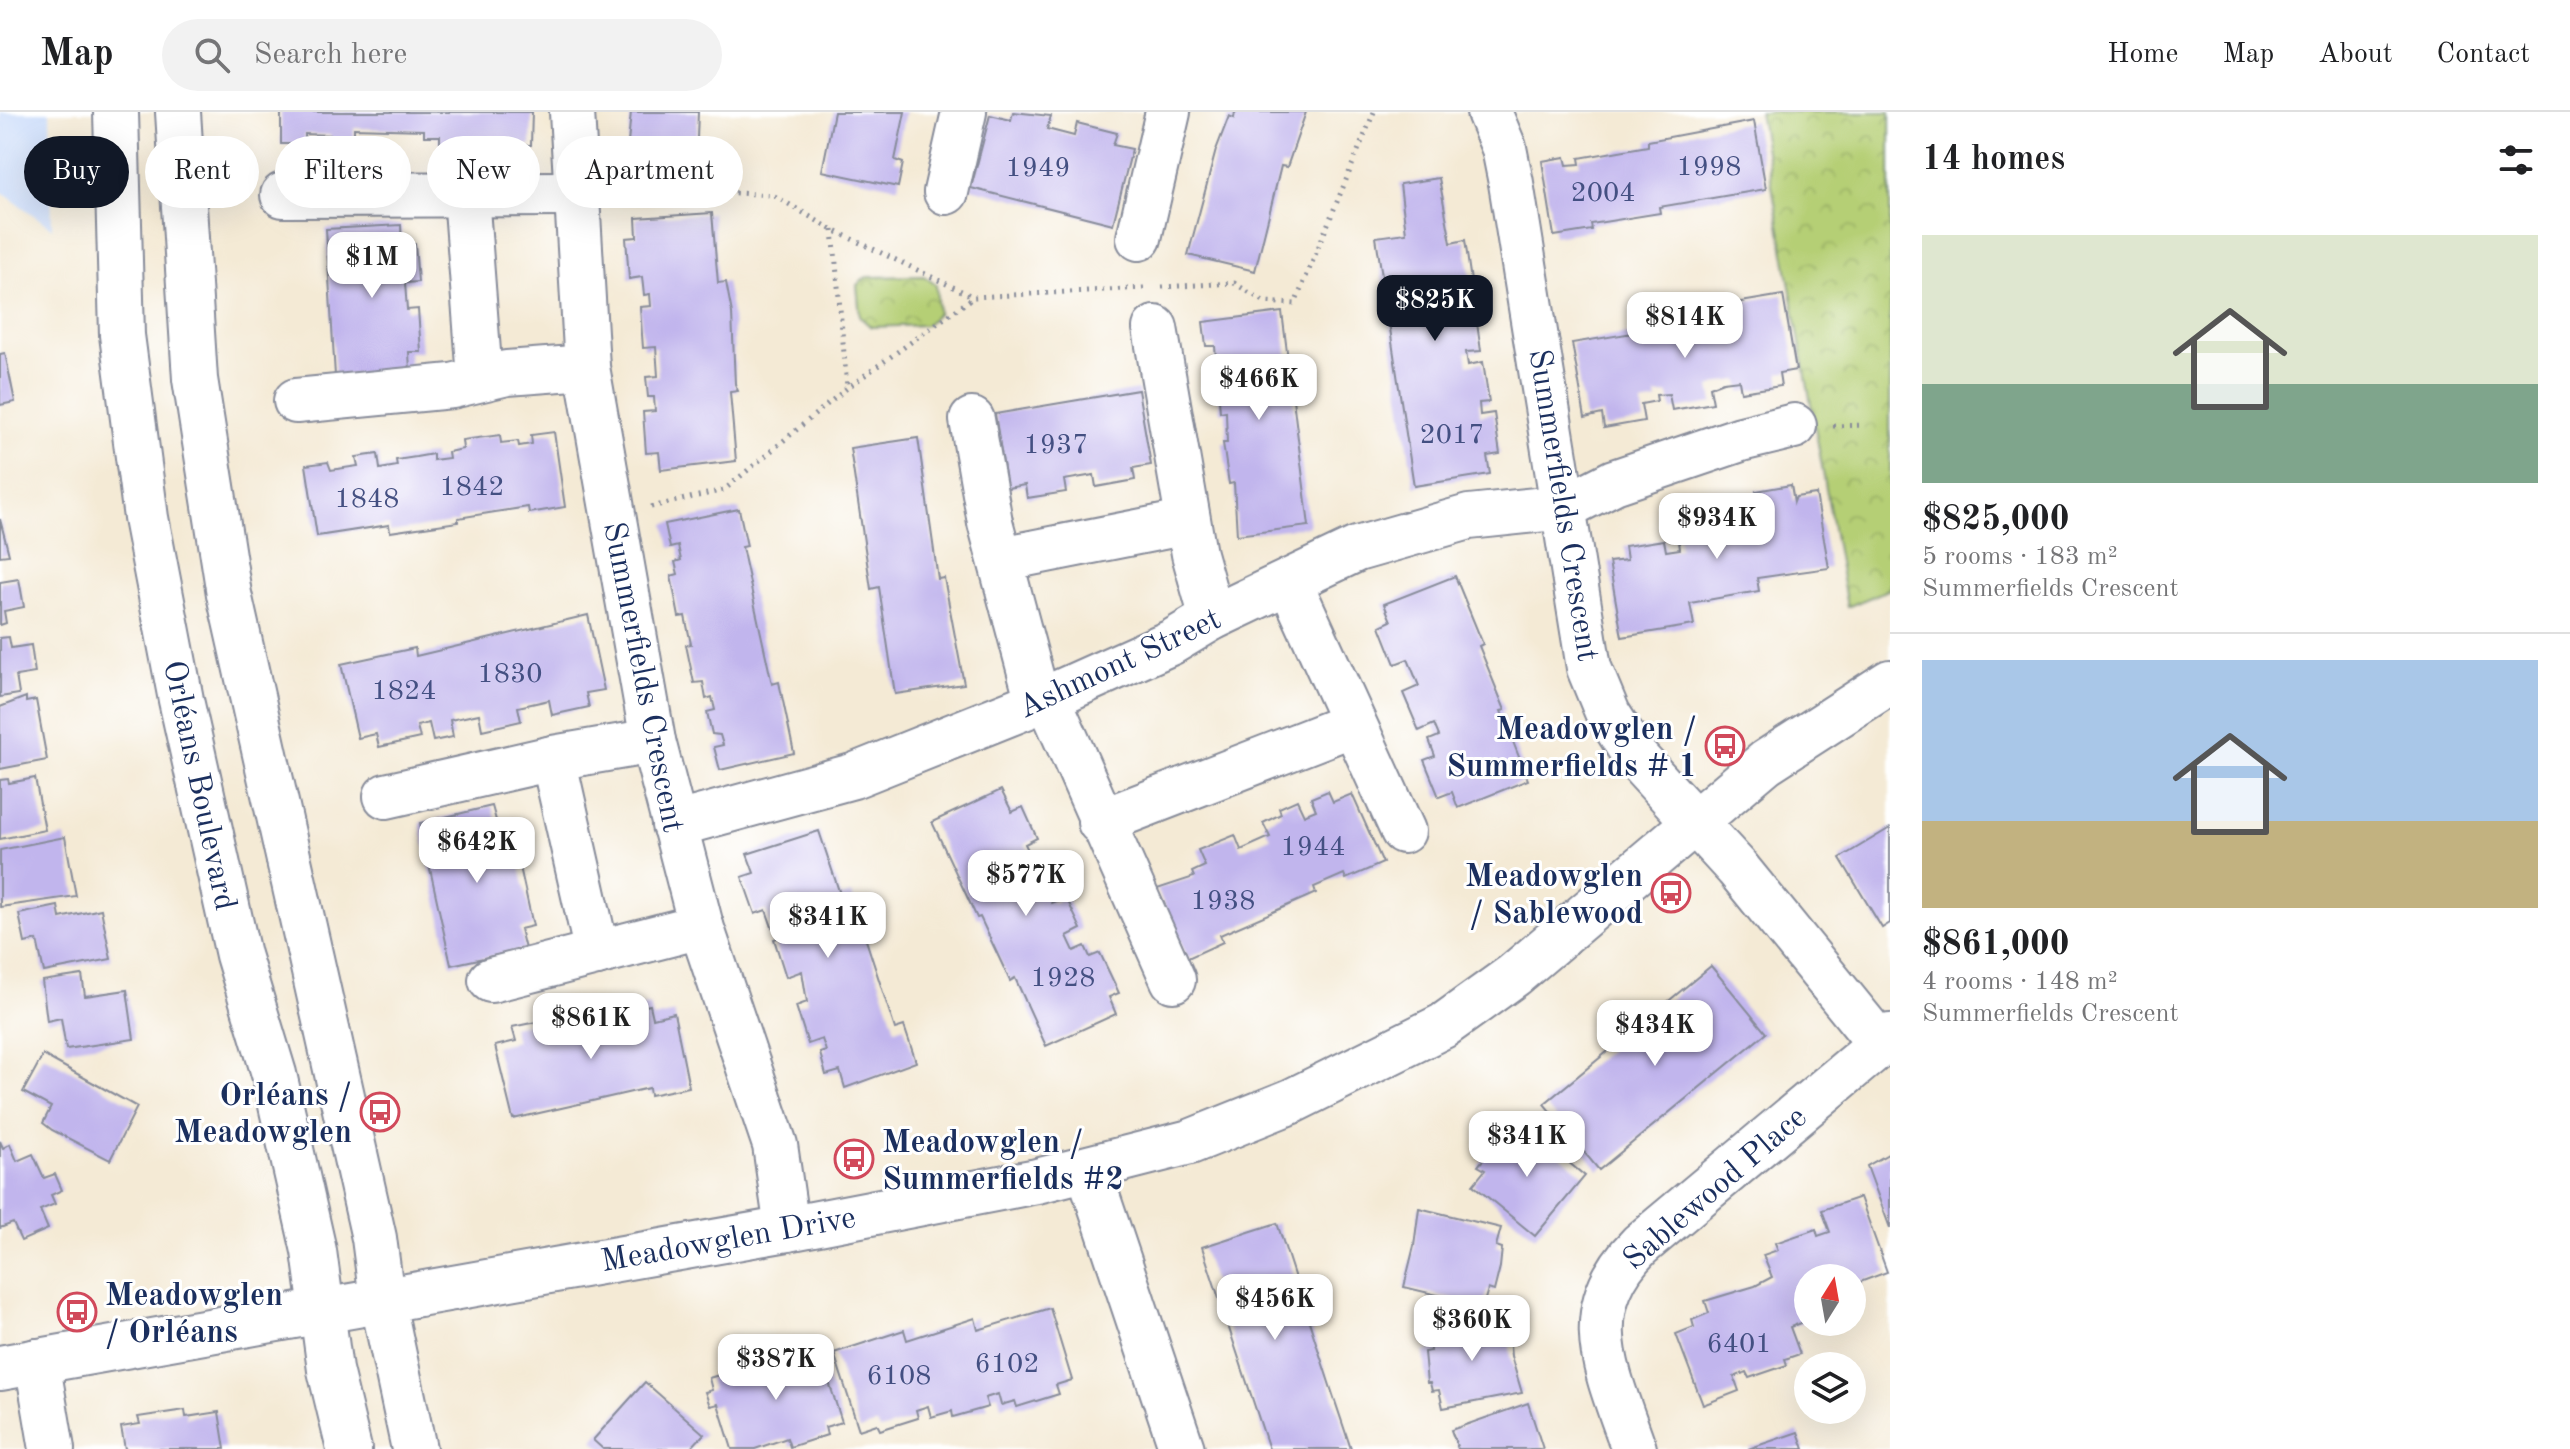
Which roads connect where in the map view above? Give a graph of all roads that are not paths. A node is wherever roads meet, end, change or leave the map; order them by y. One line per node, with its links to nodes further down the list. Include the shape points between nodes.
1 (116, 112): 41 (street, Orléans Boulevard, via 122,335 149,534 235,940 274,1074)
2 (178, 112): 40 (street, Orléans Boulevard, via 195,379 213,501 248,687 374,1238)
3 (572, 112): 7 (street, Summerfields Crescent)
4 (964, 112): 8 (street)
5 (1168, 112): 11 (street)
6 (1493, 113): 18 (street, Summerfields Crescent, via 1511,183)
7 (573, 136)
8 (946, 192)
9 (467, 208): 14 (street)
10 (576, 208): 13 (street, Summerfields Crescent)
11 (1139, 238)
12 (1155, 328): 19 (street)
13 (587, 367): 14 (street); 26 (street, Summerfields Crescent)
14 (480, 378): 15 (street, via 452,386)
15 (296, 401)
16 (972, 420): 20 (street)
17 (1794, 426): 18 (street, via 1614,482)
18 (1565, 507): 21 (street, Ashmont Street, via 1432,526 1357,549); 29 (street, Summerfields Crescent, via 1589,668 1636,758)
19 (1188, 522): 20 (street); 22 (street)
20 (1001, 559): 24 (street)
21 (1290, 583): 22 (street, Ashmont Street); 25 (street)
22 (1212, 618): 24 (street, Ashmont Street, via 1172,642)
23 (1890, 682): 29 (street, Meadowglen Drive, via 1766,762)
24 (1043, 700): 30 (street); 31 (street, Ashmont Street, via 853,776)
25 (1353, 724): 30 (street); 32 (street)
26 (653, 741): 27 (street); 31 (street, Summerfields Crescent)
27 (553, 758): 28 (street); 34 (street)
28 (386, 796)
29 (1695, 821): 37 (street, Sablewood Place); 38 (street, Meadowglen Drive, via 1549,946 1443,1026 1292,1101 1190,1142)
30 (1100, 822): 36 (street)
31 (674, 825): 33 (street, Summerfields Crescent)
32 (1403, 831)
33 (701, 926): 34 (street); 39 (street, Summerfields Crescent, via 775,1145)
34 (597, 953): 35 (street)
35 (491, 980)
36 (1173, 980)
37 (1885, 1040): 47 (street, Sablewood Place, via 1640,1245 1613,1276 1600,1311 1600,1338)
38 (1088, 1169): 39 (street, Meadowglen Drive); 46 (street)
39 (787, 1229): 40 (street, Meadowglen Drive)
40 (382, 1299): 41 (street, Meadowglen Drive); 45 (street, Orléans Boulevard)
41 (323, 1309): 42 (street, Meadowglen Drive); 44 (street, Orléans Boulevard, via 330,1370)
42 (18, 1365): 43 (street)
43 (52, 1449)
44 (349, 1449)
45 (414, 1449)
46 (1182, 1449)
47 (1634, 1449)

